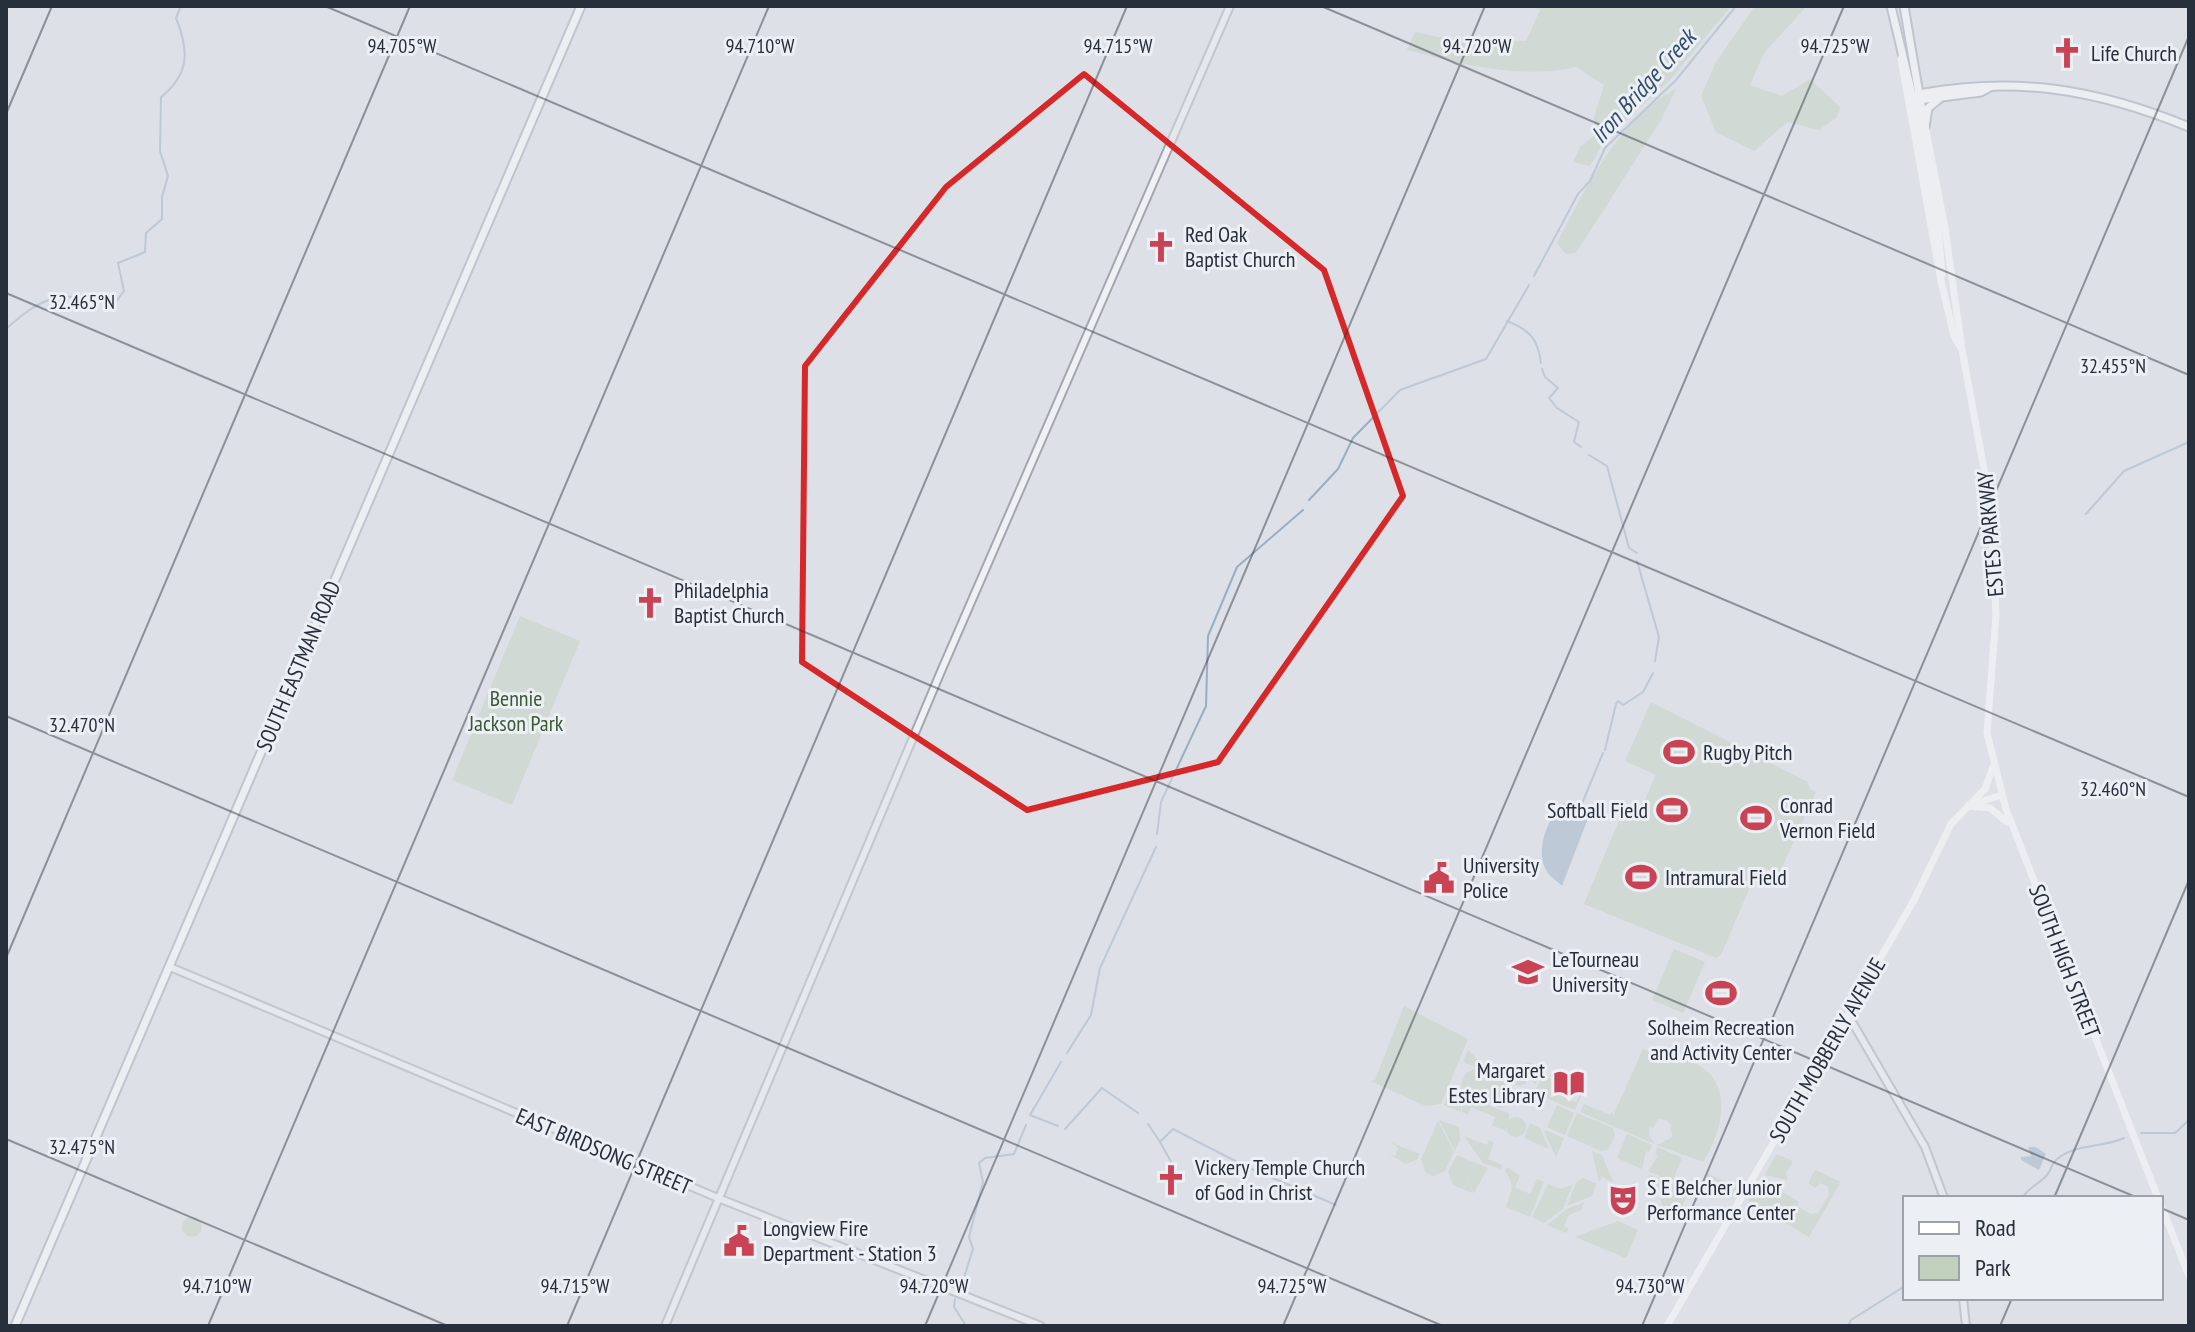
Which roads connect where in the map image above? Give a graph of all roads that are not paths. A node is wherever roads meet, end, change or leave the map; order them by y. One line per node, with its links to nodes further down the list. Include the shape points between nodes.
1 (581, 6): 18 (main road, SOUTH EASTMAN ROAD)
2 (1230, 6): 22 (street)
3 (1891, 6): 5 (main road, ESTES PARKWAY)
4 (1904, 6): 6 (main road, ESTES PARKWAY)
5 (1900, 54): 8 (main road); 11 (main road, ESTES PARKWAY)
6 (1914, 67): 7 (main road, via 1925,85); 8 (main road, ESTES PARKWAY)
7 (1946, 92): 8 (main road); 9 (main road, via 1930,105); 10 (main road, via 1981,84 2099,96)
8 (1917, 98): 9 (main road, ESTES PARKWAY); 11 (main road, via 1944,266)
9 (1925, 127): 12 (main road, ESTES PARKWAY)
10 (2189, 127)
11 (1941, 281): 12 (main road, ESTES PARKWAY)
12 (1962, 350): 13 (main road, ESTES PARKWAY, via 1994,541 1996,615)
13 (1988, 721): 14 (main road, SOUTH HIGH STREET)
14 (1994, 765): 15 (main road, SOUTH HIGH STREET); 16 (main road, SOUTH MOBBERLY AVENUE, via 1985,789)
15 (2002, 795): 16 (main road); 17 (main road, SOUTH HIGH STREET)
16 (1968, 806): 17 (main road, via 1993,809); 19 (main road, SOUTH MOBBERLY AVENUE, via 1951,824)
17 (2015, 833): 21 (main road, SOUTH HIGH STREET)
18 (170, 967): 22 (street, EAST BIRDSONG STREET); 26 (main road, SOUTH EASTMAN ROAD)
19 (1848, 1015): 20 (street, via 1925,1147); 29 (main road, SOUTH MOBBERLY AVENUE)
20 (1943, 1196)
21 (2157, 1196)
22 (718, 1198): 27 (street); 28 (street, EAST BIRDSONG STREET)
23 (2163, 1210): 24 (main road)
24 (2189, 1276)
25 (1963, 1300): 30 (street)
26 (15, 1326)
27 (665, 1326)
28 (1041, 1326)
29 (1667, 1326)
30 (1966, 1326)

